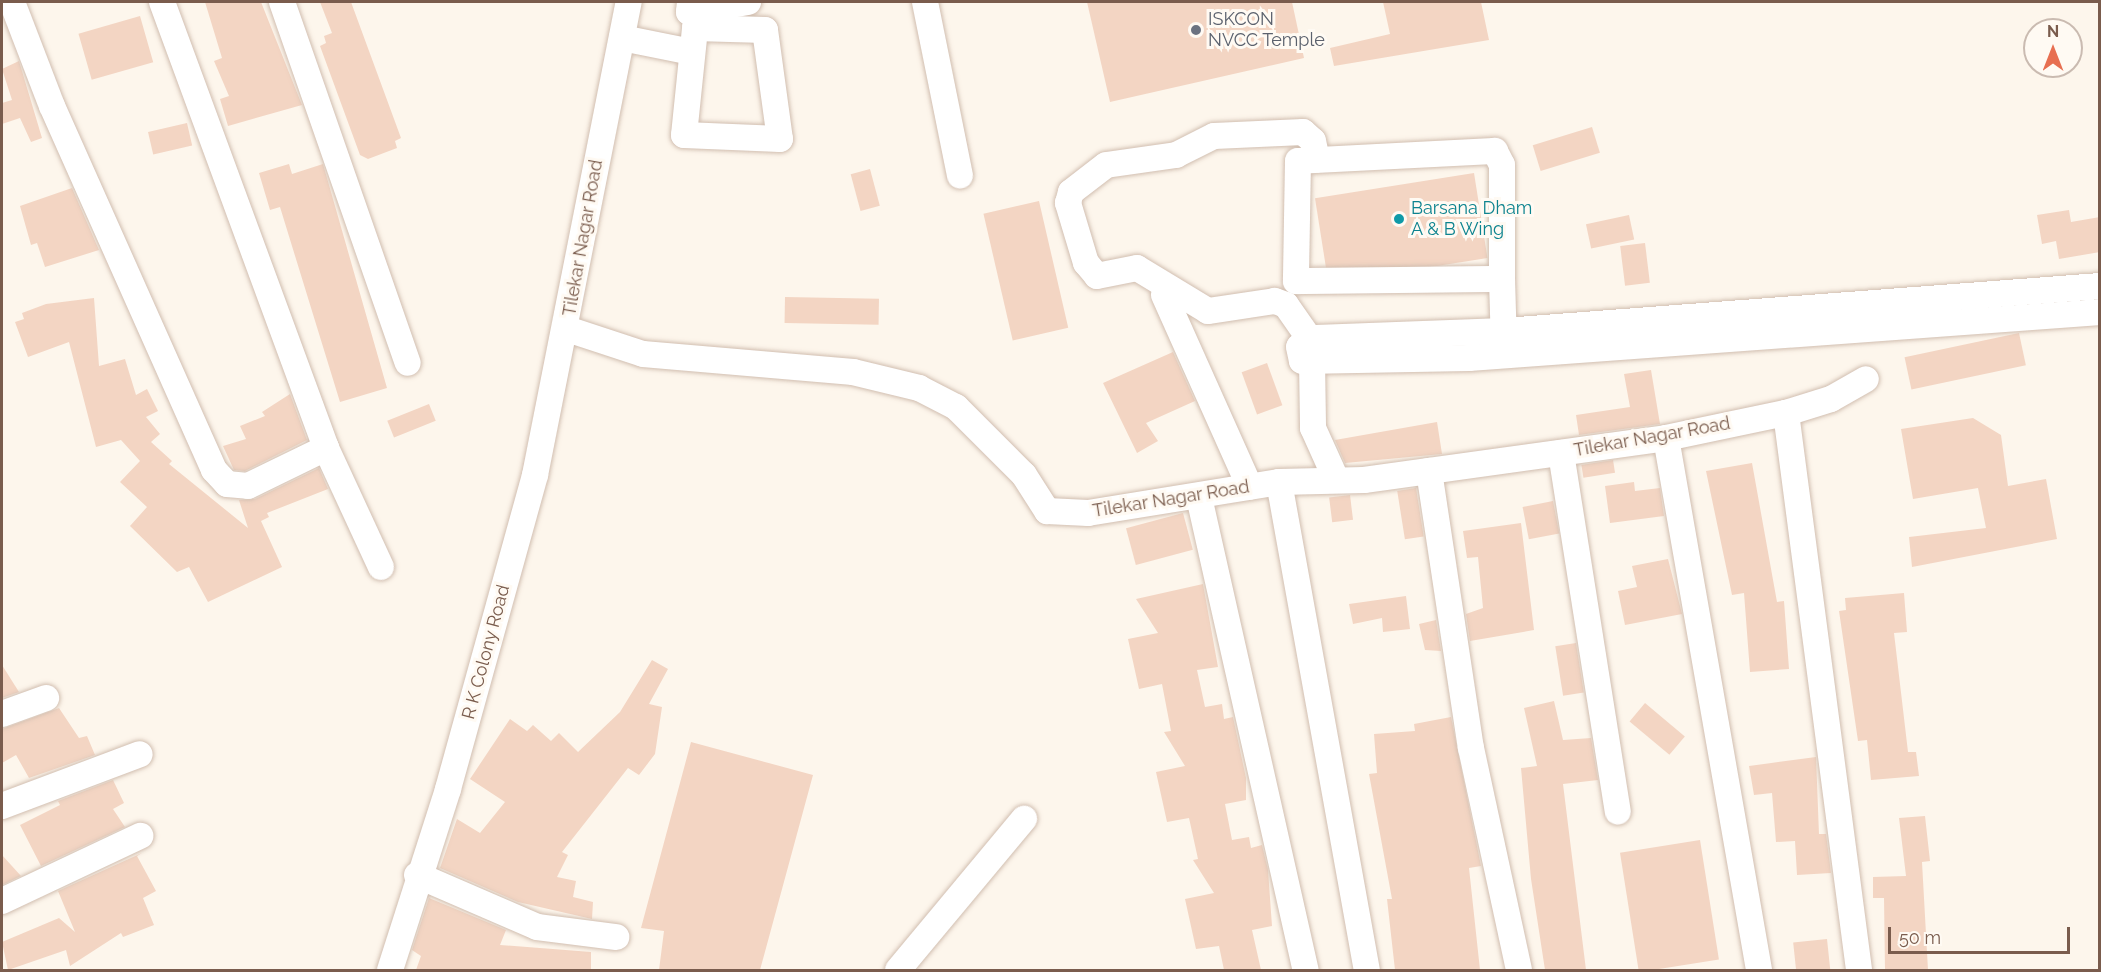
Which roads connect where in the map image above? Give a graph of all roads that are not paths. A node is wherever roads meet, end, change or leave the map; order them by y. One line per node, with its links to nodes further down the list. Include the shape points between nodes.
1 (12, 2): 23 (street, via 52,106 214,470 227,484 248,486)
2 (162, 2): 23 (street)
3 (282, 2): 19 (street)
4 (629, 2): 8 (street, Tilekar Nagar Road)
5 (690, 2): 6 (street, via 689,12)
6 (748, 2)
7 (925, 2): 11 (street)
8 (622, 38): 9 (street); 16 (street, Tilekar Nagar Road)
9 (692, 52): 9 (street, via 695,28 765,30 780,139 684,135)
10 (1317, 160): 12 (street, via 1495,151 1502,165); 12 (street, via 1298,161 1296,280); 18 (street, via 1313,141 1303,132 1214,136 1176,155 1106,165 1071,192 1068,202 1086,263 1097,276 1137,268 1208,311 1275,301 1286,305)
11 (960, 175)
12 (1502, 279): 17 (street)
13 (2100, 286): 17 (street)
14 (1164, 295): 28 (street)
15 (2100, 312): 17 (street)
16 (567, 329): 29 (street, Tilekar Nagar Road, via 643,354 853,372 919,388 956,407 1024,476 1047,511 1088,513); 38 (street, R K Colony Road, via 535,476 479,681)
17 (1504, 343): 18 (street)
18 (1310, 349): 26 (street, via 1313,428)
19 (408, 363)
20 (1866, 379): 21 (street, Tilekar Nagar Road, via 1831,399)
21 (1786, 413): 22 (street, Tilekar Nagar Road); 47 (street)
22 (1666, 438): 24 (street, Tilekar Nagar Road); 46 (street)
23 (326, 448): 30 (street)
24 (1561, 453): 25 (street, Tilekar Nagar Road); 35 (street)
25 (1429, 471): 26 (street, Tilekar Nagar Road); 45 (street, via 1471,748)
26 (1336, 479): 27 (street, Tilekar Nagar Road)
27 (1279, 482): 28 (street, Tilekar Nagar Road); 44 (street)
28 (1250, 488): 29 (street, Tilekar Nagar Road)
29 (1199, 497): 43 (street)
30 (381, 567)
31 (46, 698): 32 (street)
32 (2, 714)
33 (140, 754): 34 (street)
34 (2, 806)
35 (1618, 812)
36 (1024, 819): 42 (street)
37 (140, 836): 39 (street)
38 (417, 875): 40 (street, via 537,927); 41 (street, R K Colony Road)
39 (2, 901)
40 (616, 937)
41 (390, 970)
42 (898, 970)
43 (1306, 970)
44 (1367, 970)
45 (1519, 970)
46 (1760, 970)
47 (1859, 970)

